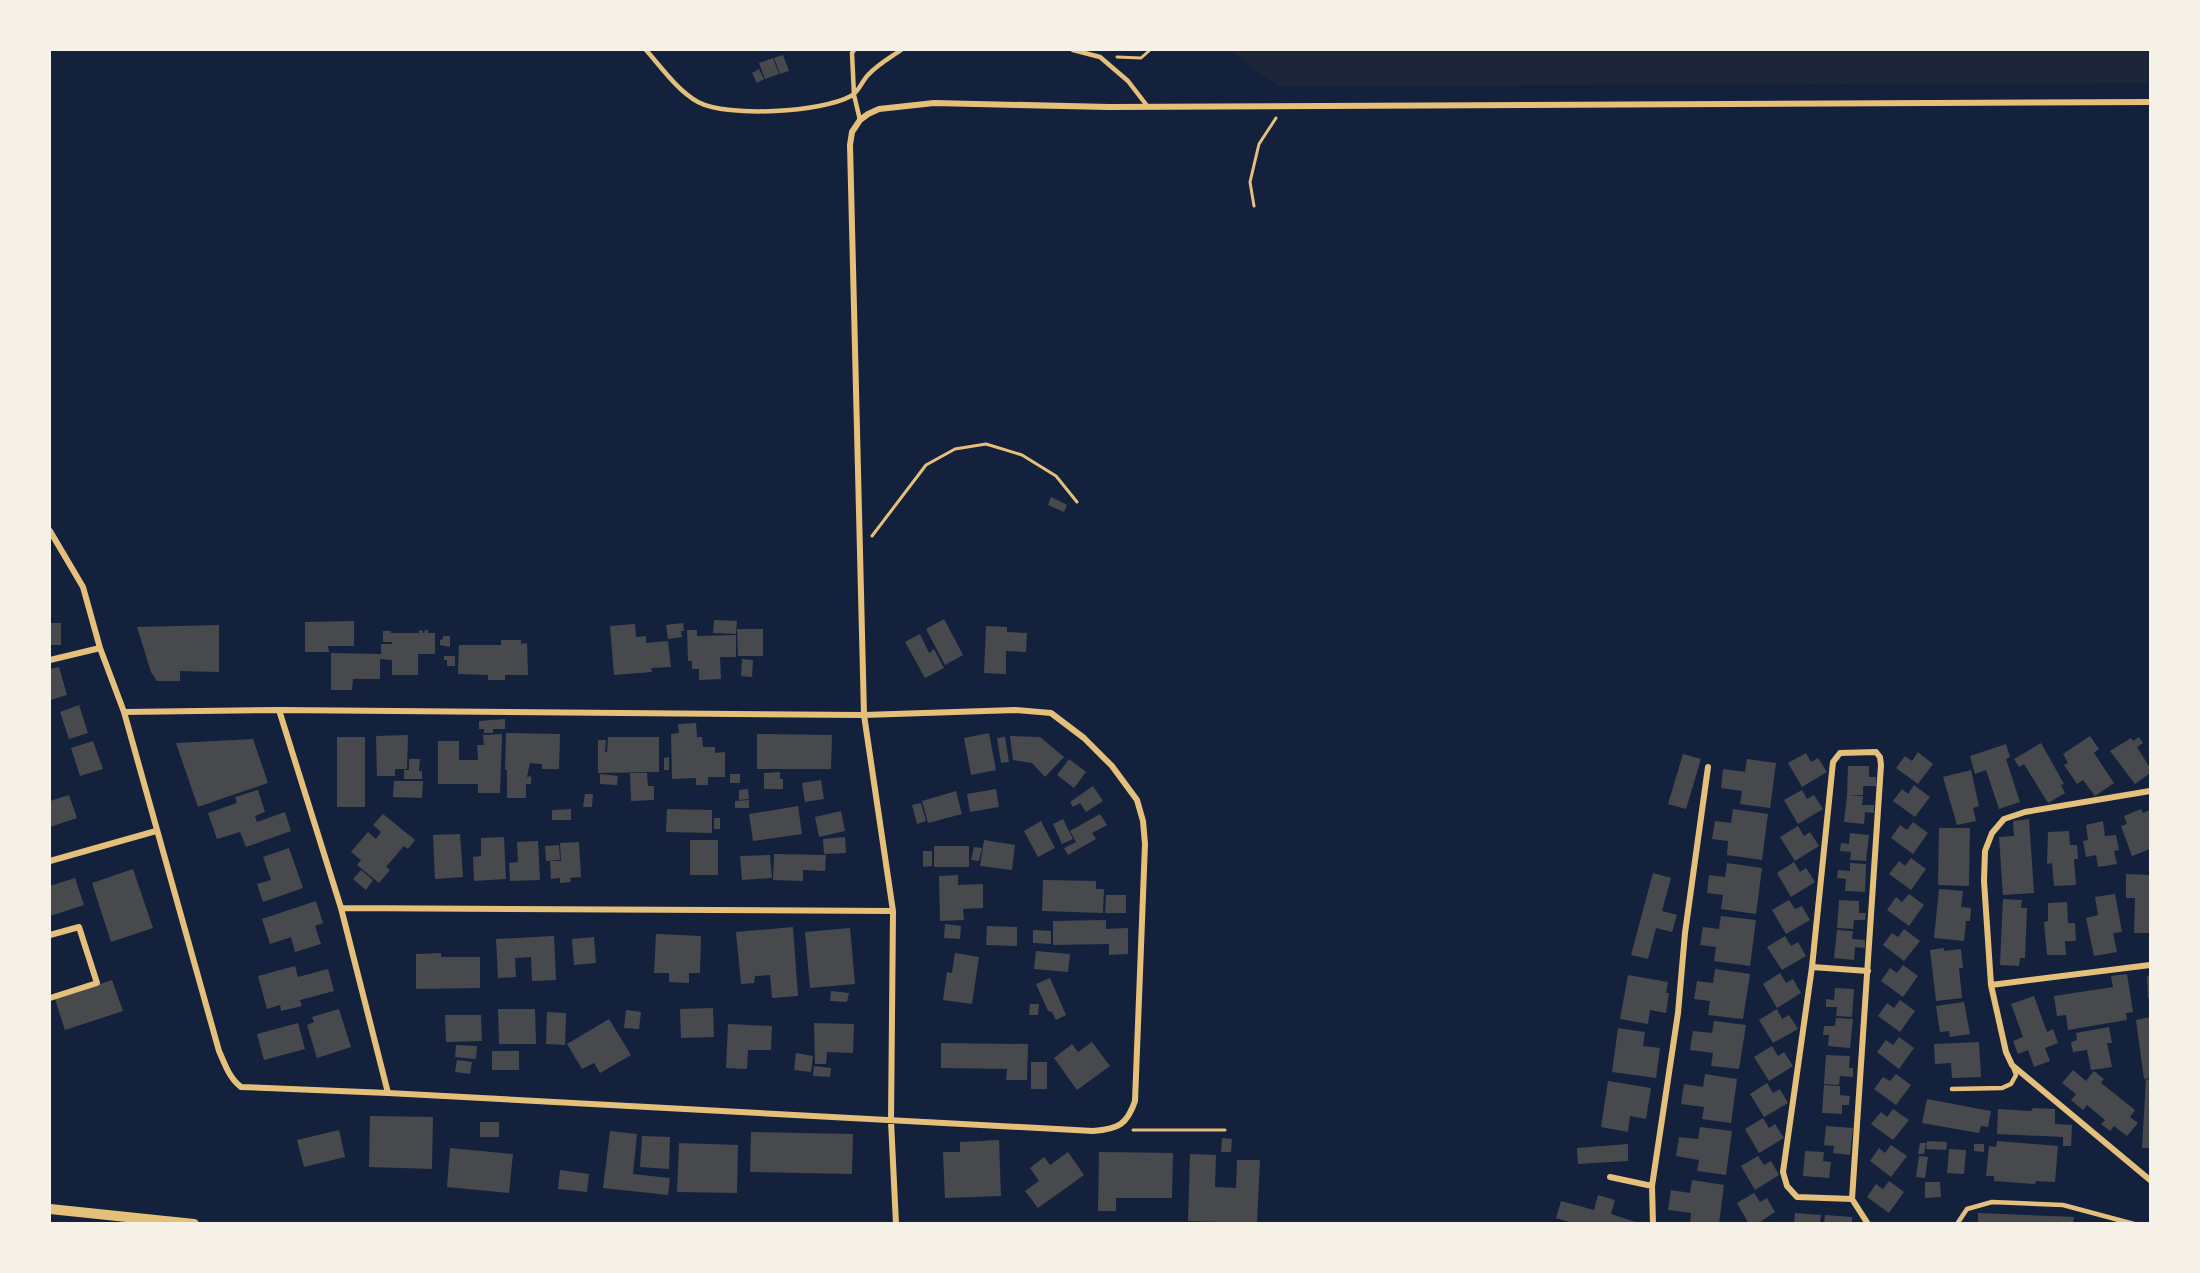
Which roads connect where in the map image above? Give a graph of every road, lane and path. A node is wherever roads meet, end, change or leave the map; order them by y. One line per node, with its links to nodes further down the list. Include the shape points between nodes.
1 (646, 50): 7 (lane, via 698,102 717,108 795,109 833,104)
2 (854, 50): 7 (lane)
3 (901, 50): 7 (lane, via 869,74)
4 (1073, 50): 6 (lane)
5 (1150, 50): 6 (path, via 1141,58)
6 (1100, 57): 9 (lane, via 1128,81)
7 (854, 94): 11 (lane)
8 (2151, 102): 10 (street)
9 (1148, 107): 10 (street); 11 (street, via 934,103 879,109)
10 (1283, 107): 12 (path, via 1259,144 1250,182)
11 (860, 120): 15 (street, via 850,145)
12 (1254, 206)
13 (1077, 502): 15 (path, via 1056,476 1022,455 986,444 955,449 926,465)
14 (50, 531): 16 (street, via 83,587)
15 (860, 552): 20 (street)
16 (100, 648): 17 (street); 19 (street)
17 (50, 660)
18 (279, 710): 19 (street); 20 (street); 25 (street)
19 (124, 712): 23 (street)
20 (864, 715): 26 (street); 37 (street, via 1015,710 1051,713 1112,766 1137,800 1145,844 1135,1101 1130,1117)
21 (1708, 767): 41 (street)
22 (2151, 791): 31 (street, via 2025,812 2004,819 1992,833 1985,851 1984,881)
23 (156, 831): 24 (street); 35 (street, via 219,1050 235,1082 254,1088)
24 (50, 861)
25 (341, 908): 26 (street); 35 (street)
26 (893, 911): 36 (street)
27 (50, 935): 32 (street, via 79,927 97,983)
28 (2151, 964): 31 (street)
29 (1812, 967): 30 (street); 30 (street, via 1833,762 1840,753 1876,752 1881,765); 42 (street, via 1783,1173 1797,1197)
30 (1868, 971): 42 (street)
31 (1991, 985): 33 (street)
32 (50, 998)
33 (2012, 1065): 34 (lane, via 2016,1075 2011,1084 2002,1088); 40 (street)
34 (1952, 1089)
35 (388, 1093): 36 (street)
36 (891, 1121): 37 (street); 45 (street)
37 (1110, 1130): 38 (path)
38 (1225, 1130)
39 (1610, 1177): 41 (street)
40 (2151, 1180)
41 (1652, 1186): 46 (street)
42 (1852, 1199): 47 (street)
43 (50, 1209): 44 (street)
44 (194, 1224)
45 (896, 1224)
46 (1653, 1224)
47 (1868, 1224)
48 (1957, 1224): 49 (lane, via 1967,1209 1992,1202 2063,1205)
49 (2134, 1224)

